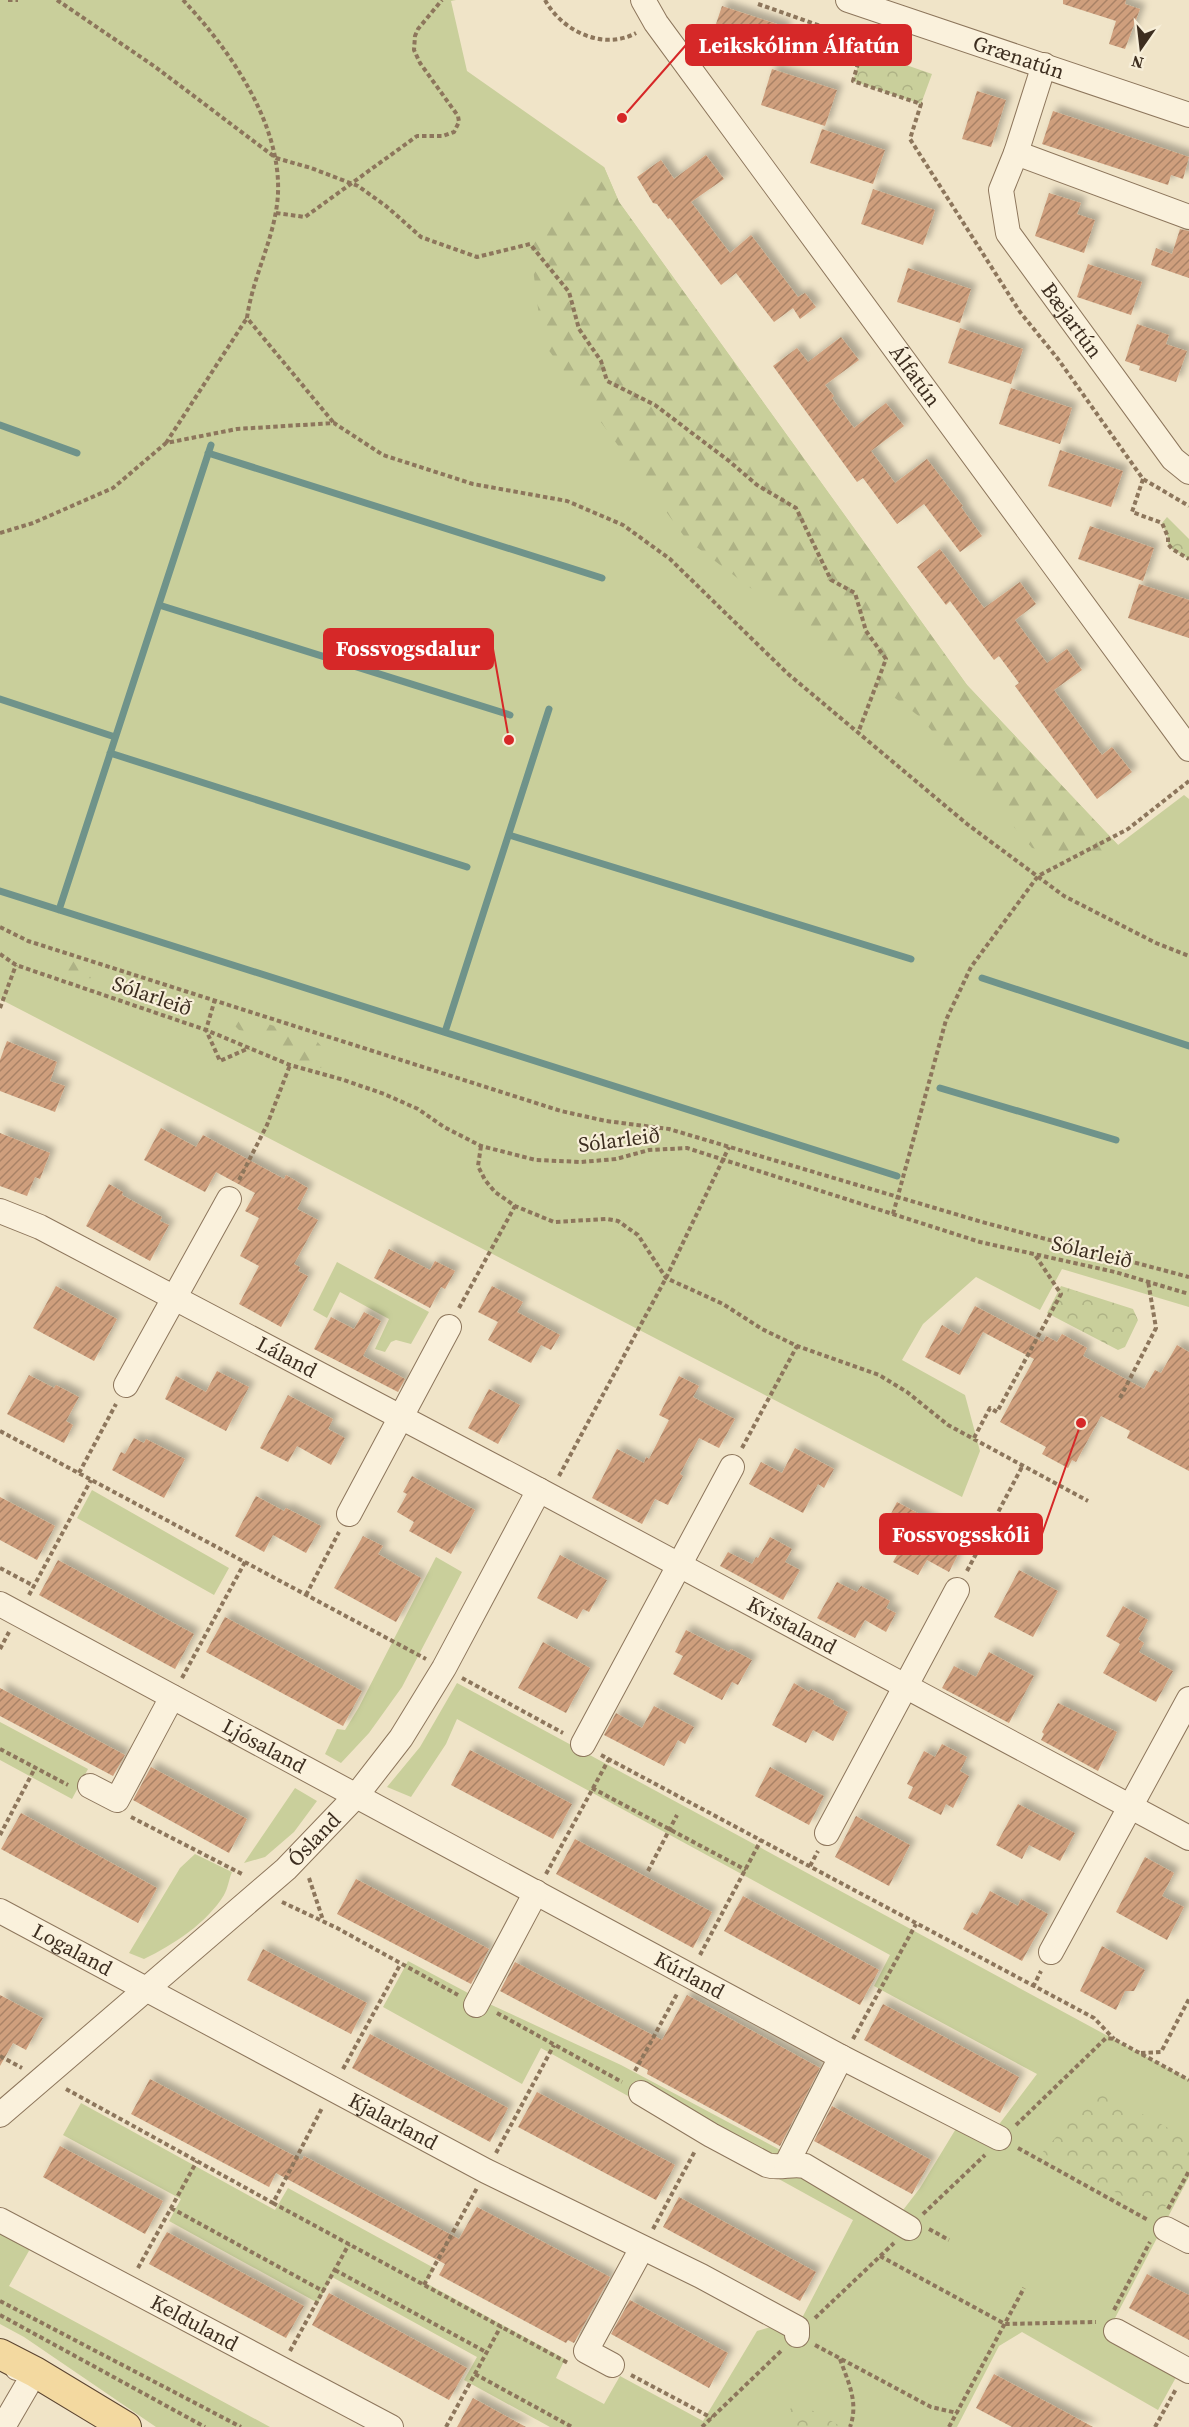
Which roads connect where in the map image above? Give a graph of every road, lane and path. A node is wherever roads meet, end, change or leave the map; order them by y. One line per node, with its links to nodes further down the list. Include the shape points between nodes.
1 (8, 0): 2 (path)
2 (18, 0)
3 (57, 0): 16 (path, via 154,66)
4 (183, 0): 16 (path, via 237,69 257,107)
5 (442, 0): 17 (path, via 418,29 413,43 420,63 458,116 458,127 449,135 417,136)
6 (545, 0): 10 (path, via 569,28 593,38 625,38)
7 (644, 0): 10 (street, Álfatún)
8 (848, 0): 13 (street, Grænatún)
9 (758, 4): 12 (path, via 829,29)
10 (656, 23): 29 (street, Álfatún)
11 (860, 26): 12 (path)
12 (853, 50): 24 (path, via 861,53 853,81 921,104 909,139 1020,312)
13 (1044, 65): 14 (street, Grænatún); 15 (street, Bæjartún)
14 (1189, 116)
15 (1016, 153): 19 (street); 23 (street, Bæjartún, via 1001,190 1008,233 1173,459)
16 (276, 158): 17 (path); 18 (path)
17 (350, 183): 18 (path, via 305,217); 28 (path, via 386,206 421,237 477,257 530,244 569,292 579,329 601,361 607,381 655,405 757,485 796,508 831,580 855,593 866,631 886,659)
18 (276, 213): 20 (path)
19 (1189, 217)
20 (247, 318): 21 (path); 22 (path)
21 (334, 423): 22 (path, via 237,429); 28 (path, via 383,455 473,484 567,501 623,525 670,559 787,673)
22 (166, 443): 26 (path, via 113,488)
23 (1189, 472)
24 (1143, 480): 25 (path); 27 (path, via 1132,512 1162,523 1168,544)
25 (1189, 506)
26 (0, 533)
27 (1189, 559)
28 (858, 733): 31 (path, via 967,824)
29 (1189, 749)
30 (1189, 781): 31 (path, via 1128,829)
31 (1038, 876): 34 (path, via 1064,896); 44 (path, via 971,967 946,1020)
32 (0, 927): 36 (path, Sólarleið, via 28,941)
33 (0, 954): 35 (path, Sólarleið)
34 (1189, 957)
35 (16, 965): 37 (path); 38 (path, Sólarleið)
36 (215, 999): 38 (path); 42 (path, Sólarleið, via 561,1111 669,1129)
37 (0, 1008)
38 (206, 1030): 39 (path, Sólarleið); 39 (path, via 220,1061)
39 (249, 1048): 40 (path, Sólarleið)
40 (290, 1065): 41 (path, Sólarleið, via 384,1094); 45 (path, via 267,1125)
41 (482, 1146): 43 (path, Sólarleið, via 536,1160 581,1162 687,1148); 46 (path, via 478,1166 485,1180)
42 (729, 1147): 43 (path); 44 (path, Sólarleið)
43 (723, 1161): 48 (path, Sólarleið); 51 (path)
44 (897, 1197): 48 (path); 50 (path, Sólarleið)
45 (229, 1199): 54 (street)
46 (515, 1206): 51 (path, via 554,1222 618,1221 638,1235); 55 (path)
47 (0, 1211): 54 (street, Láland, via 40,1227)
48 (893, 1214): 49 (path, Sólarleið, via 980,1242)
49 (1035, 1254): 52 (path, Sólarleið); 61 (path, via 1061,1294 997,1412 990,1408)
50 (1189, 1277)
51 (666, 1278): 56 (path, via 723,1304); 66 (path)
52 (1148, 1281): 53 (path, Sólarleið); 58 (path, via 1156,1328)
53 (1189, 1294)
54 (173, 1298): 57 (street); 59 (street, Láland)
55 (449, 1327): 59 (street)
56 (797, 1346): 61 (path, via 879,1375 948,1425); 63 (path)
57 (126, 1385): 64 (path)
58 (1120, 1398)
59 (400, 1418): 66 (street, Láland); 68 (street)
60 (0, 1431): 64 (path)
61 (974, 1438): 62 (path)
62 (1023, 1465): 67 (path); 73 (path)
63 (732, 1467): 70 (street)
64 (79, 1473): 65 (path)
65 (92, 1480): 69 (path); 72 (path)
66 (544, 1493): 70 (street, Kvistaland); 88 (street, Ósland, via 401,1738)
67 (1088, 1501)
68 (349, 1514): 75 (path)
69 (245, 1562): 75 (path); 80 (path)
70 (679, 1565): 79 (street, Kvistaland); 82 (street)
71 (0, 1568): 72 (path)
72 (34, 1586): 74 (path)
73 (957, 1590): 79 (street)
74 (28, 1596)
75 (306, 1596): 77 (path)
76 (0, 1604): 80 (street, Ljósaland)
77 (434, 1664)
78 (454, 1674): 82 (path)
79 (905, 1686): 89 (street, Kvistaland); 93 (street)
80 (172, 1697): 86 (street, via 117,1800); 88 (street, Ljósaland)
81 (1189, 1699): 89 (street)
82 (583, 1744): 84 (path)
83 (0, 1749): 85 (path)
84 (609, 1759): 87 (path); 96 (path)
85 (35, 1768): 86 (path); 94 (path)
86 (84, 1788)
87 (592, 1788): 92 (path); 101 (path)
88 (356, 1796): 101 (street, Kúrland); 109 (street, Ósland, via 286,1869)
89 (1130, 1807): 95 (street, Kvistaland); 106 (street)
90 (677, 1815): 92 (path)
91 (129, 1816): 99 (path)
92 (670, 1829): 97 (path); 98 (path)
93 (827, 1833)
94 (0, 1835)
95 (1189, 1838)
96 (761, 1840): 97 (path); 105 (path)
97 (746, 1870): 107 (path)
98 (648, 1871)
99 (244, 1875)
100 (309, 1878): 104 (path)
101 (536, 1892): 112 (street); 116 (street, Kúrland)
102 (282, 1902): 104 (path)
103 (0, 1911): 109 (street, Logaland)
104 (323, 1921): 108 (path)
105 (916, 1924): 113 (path, via 1094,2018); 116 (path)
106 (1051, 1952)
107 (699, 1958)
108 (400, 1965): 112 (path); 119 (path)
109 (146, 1989): 119 (street, Kjalarland); 122 (street, Ósland)
110 (677, 1993): 120 (path)
111 (1189, 1999): 118 (path, via 1161,2052 1139,2053)
112 (476, 2004): 114 (path)
113 (1114, 2038)
114 (554, 2045): 120 (path); 126 (path)
115 (0, 2055): 117 (path)
116 (841, 2057): 124 (street, Kúrland); 127 (street)
117 (22, 2068)
118 (1189, 2080)
119 (332, 2089): 130 (path); 137 (street, Kjalarland)
120 (634, 2089): 123 (street)
121 (66, 2090): 125 (path)
122 (0, 2115)
123 (705, 2131): 127 (street, via 767,2165); 137 (path)
124 (1005, 2141): 133 (path)
125 (197, 2161): 130 (path); 131 (path)
126 (490, 2163)
127 (786, 2165): 134 (street, via 805,2166)
128 (1189, 2171): 133 (path)
129 (481, 2180): 140 (path)
130 (273, 2204): 136 (path)
131 (171, 2208): 141 (path); 143 (path)
132 (0, 2220): 141 (street, Kelduland)
133 (1162, 2227): 135 (street); 146 (path)
134 (909, 2228)
135 (1189, 2241)
136 (350, 2244): 139 (path); 140 (path)
137 (642, 2248): 149 (street, Kjalarland, via 789,2323 797,2328); 150 (street)
138 (880, 2256): 147 (path)
139 (335, 2270): 143 (path); 151 (path)
140 (424, 2285): 148 (path)
141 (127, 2288): 156 (street, Kelduland)
142 (1024, 2288): 147 (path)
143 (323, 2291): 156 (path)
144 (0, 2301): 165 (path)
145 (0, 2315): 164 (path)
146 (1112, 2322): 147 (path); 157 (street)
147 (1005, 2324): 160 (path)
148 (501, 2326): 150 (path, via 569,2363); 151 (path)
149 (797, 2335): 153 (path)
150 (586, 2351): 155 (street)
151 (486, 2352): 159 (path)
152 (0, 2354): 158 (main road)
153 (839, 2358): 160 (path, via 931,2407); 169 (path, via 854,2400)
154 (0, 2364): 158 (street)
155 (612, 2365): 161 (path)
156 (280, 2368): 166 (street, Kelduland)
157 (1188, 2370): 171 (path)
158 (35, 2372): 162 (street); 163 (main road)
159 (475, 2374): 167 (path); 168 (path)
160 (957, 2413): 170 (path)
161 (712, 2418)
162 (2, 2426)
163 (126, 2427)
164 (205, 2427)
165 (241, 2427)
166 (391, 2427)
167 (446, 2427)
168 (572, 2427)
169 (850, 2427)
170 (949, 2427)
171 (1155, 2427)

